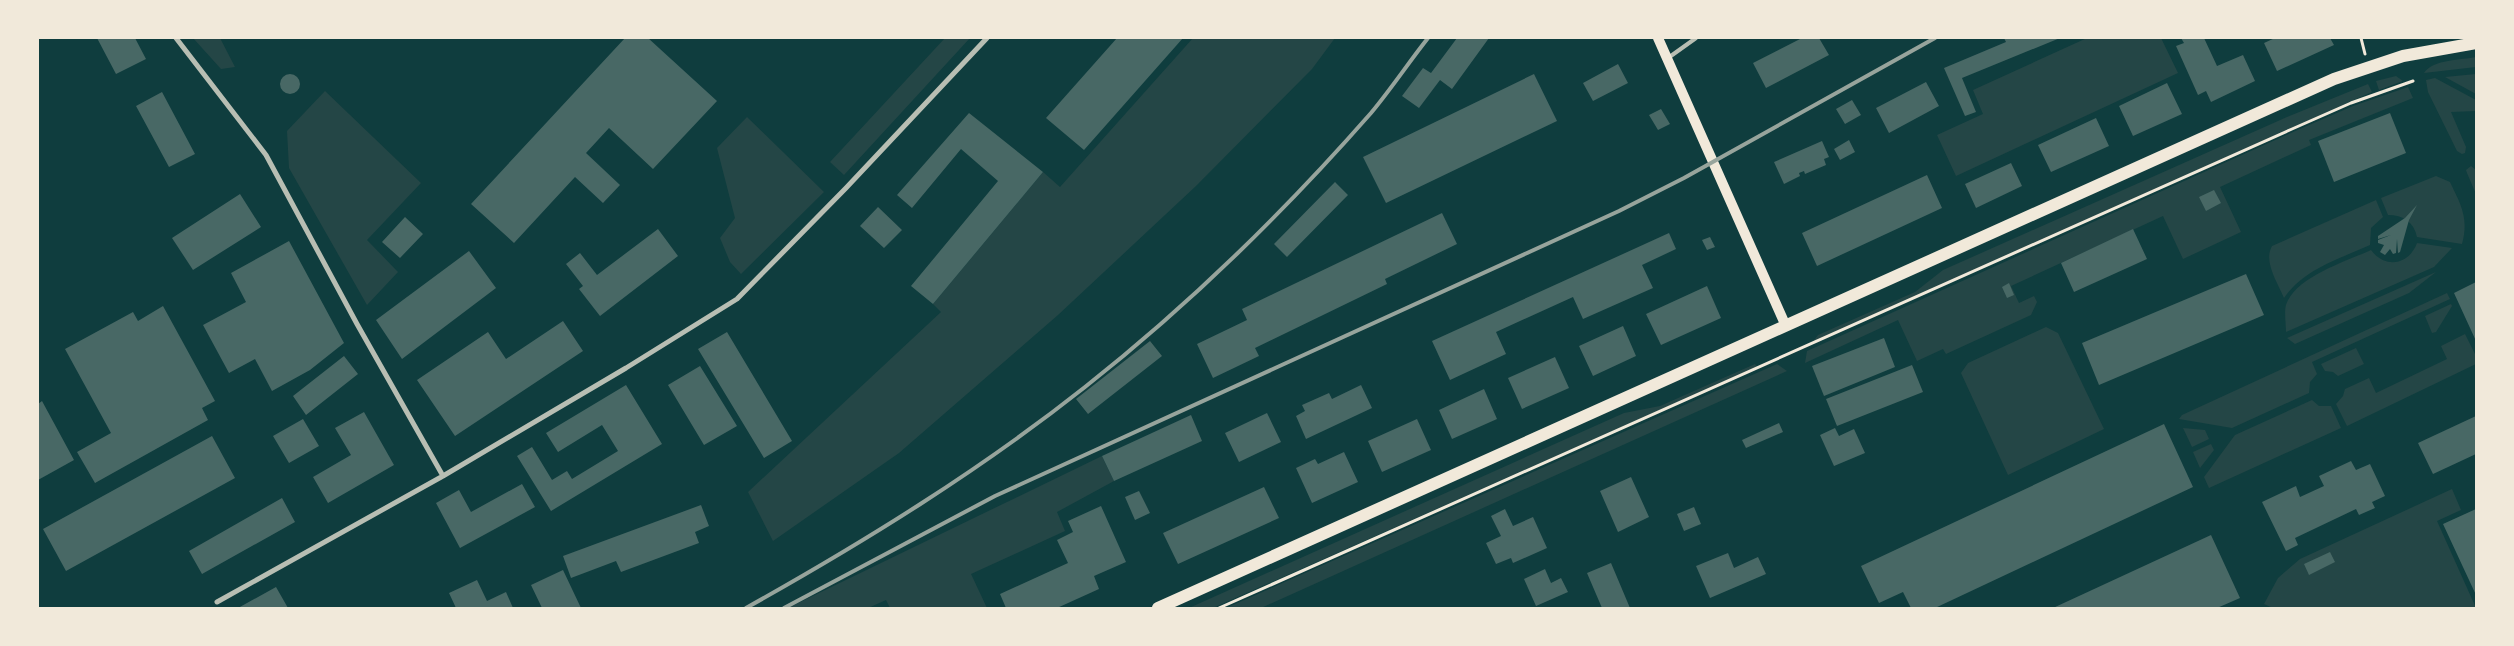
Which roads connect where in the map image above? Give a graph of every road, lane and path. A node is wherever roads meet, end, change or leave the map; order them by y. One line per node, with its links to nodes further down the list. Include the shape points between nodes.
1 (176, 38): 9 (street, via 266,155)
2 (987, 38): 9 (street, via 737,299)
3 (1658, 38): 6 (main road)
4 (1696, 38): 6 (lane)
5 (2476, 43): 8 (main road, via 2403,56 2334,79)
6 (1668, 58): 8 (main road)
7 (2413, 81): 12 (path, via 2292,129)
8 (1785, 324): 11 (main road)
9 (443, 476): 10 (street)
10 (217, 602)
11 (1158, 608)
12 (1219, 608)

